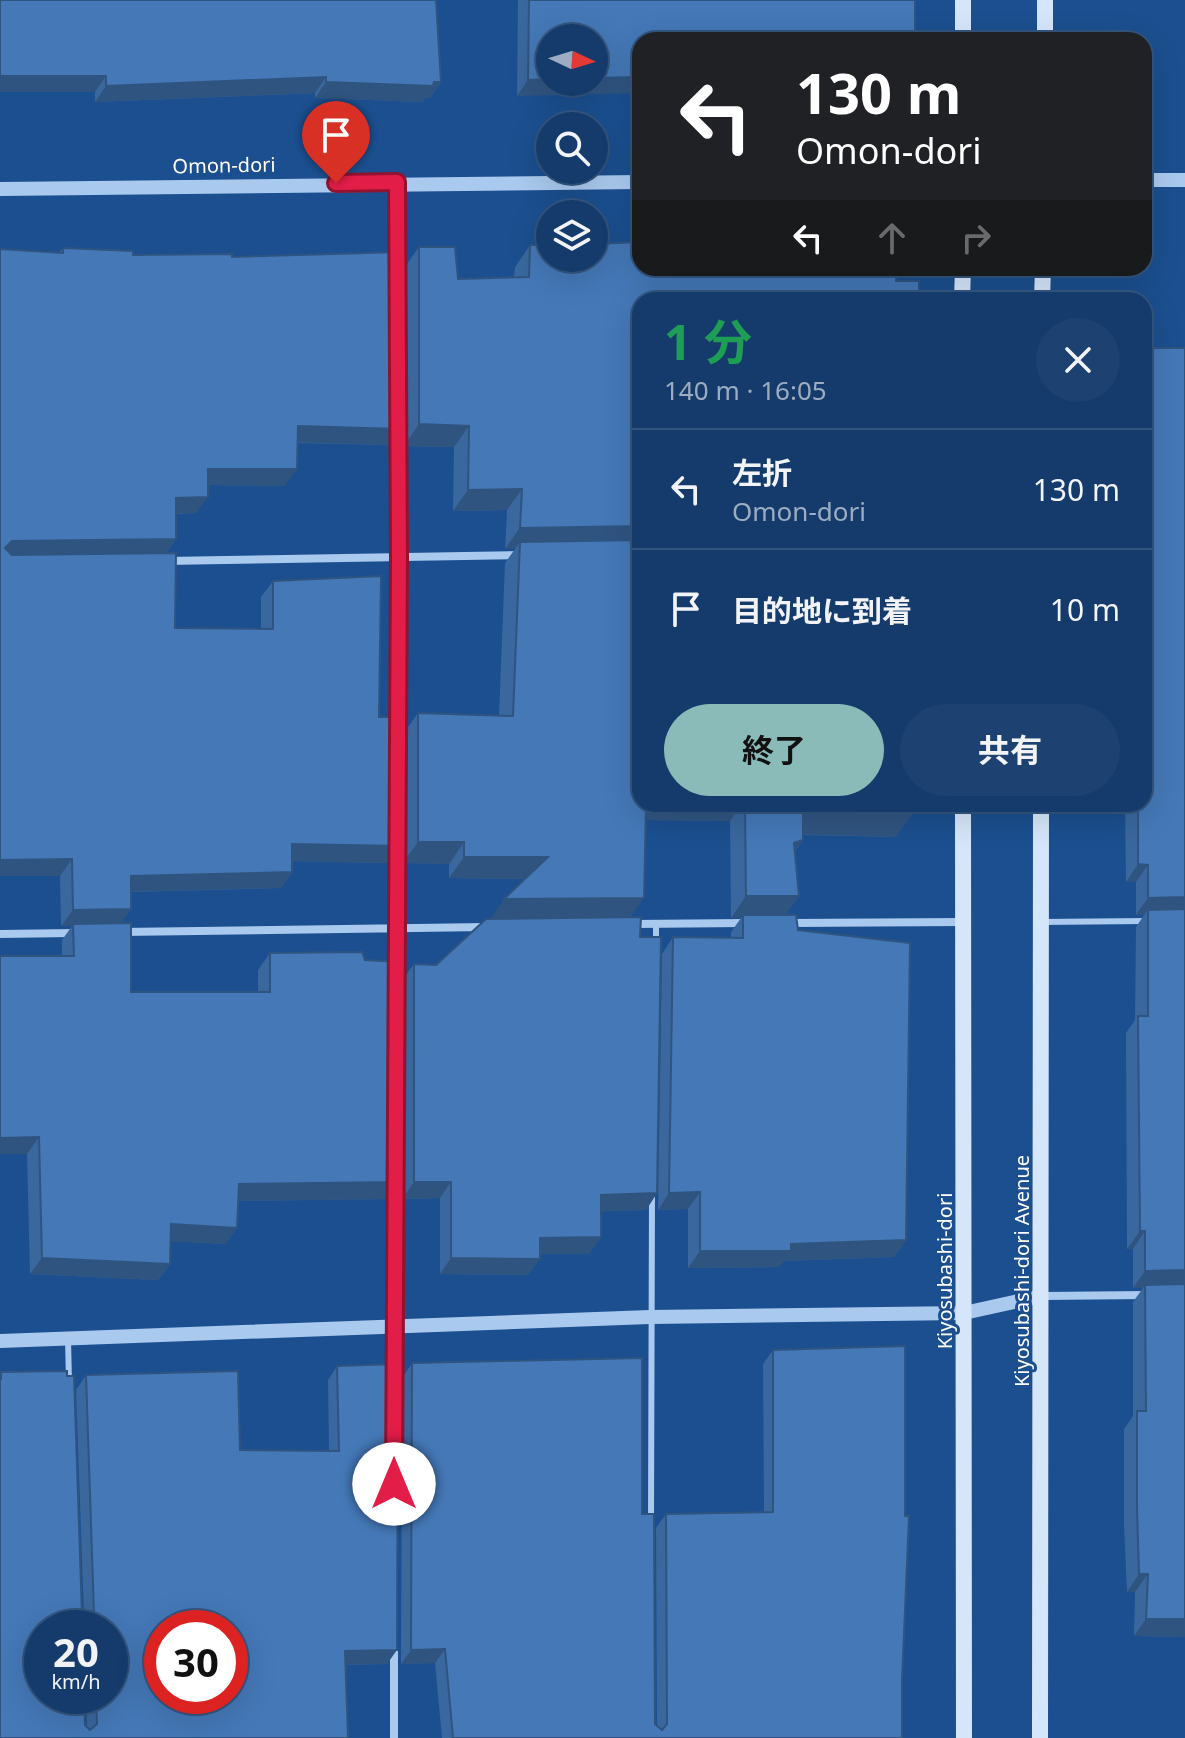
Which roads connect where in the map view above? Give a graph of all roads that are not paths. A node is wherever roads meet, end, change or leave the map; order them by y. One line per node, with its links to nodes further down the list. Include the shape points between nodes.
1 (963, 0): 3 (main road)
2 (1045, 0): 4 (main road)
3 (963, 32)
4 (1045, 32)
5 (1152, 180): 6 (street)
6 (1185, 180)
7 (397, 182): 8 (street, Omon-dori); 9 (street, Omon-dori); 10 (street)
8 (632, 182)
9 (0, 189)
10 (398, 276)
11 (398, 416): 13 (street)
12 (535, 555): 13 (street)
13 (399, 556): 14 (street); 15 (street)
14 (160, 561)
15 (399, 742)
16 (963, 812): 20 (main road, Kiyosubashi-dori)
17 (1041, 812): 21 (main road, Kiyosubashi-dori Avenue)
18 (398, 835): 27 (street)
19 (1156, 921): 21 (lane)
20 (963, 922): 23 (street); 37 (main road, Kiyosubashi-dori)
21 (1041, 922): 36 (main road, Kiyosubashi-dori Avenue)
22 (764, 923): 25 (street)
23 (779, 923)
24 (626, 924): 25 (street)
25 (656, 924): 31 (lane)
26 (504, 927): 27 (street)
27 (398, 929): 28 (street); 32 (street)
28 (111, 932)
29 (80, 933): 30 (street)
30 (0, 934)
31 (656, 955)
32 (397, 992)
33 (396, 1166): 39 (street)
34 (652, 1191): 38 (lane)
35 (1156, 1295): 36 (street)
36 (1041, 1296): 37 (street); 48 (main road, Kiyosubashi-dori Avenue)
37 (964, 1313): 38 (street); 47 (main road, Kiyosubashi-dori)
38 (650, 1317): 39 (street); 44 (lane)
39 (394, 1325): 40 (street); 42 (street)
40 (68, 1338): 41 (street); 43 (lane)
41 (0, 1341)
42 (394, 1388)
43 (70, 1399)
44 (651, 1535)
45 (394, 1643): 46 (street)
46 (394, 1738)
47 (964, 1738)
48 (1040, 1738)

